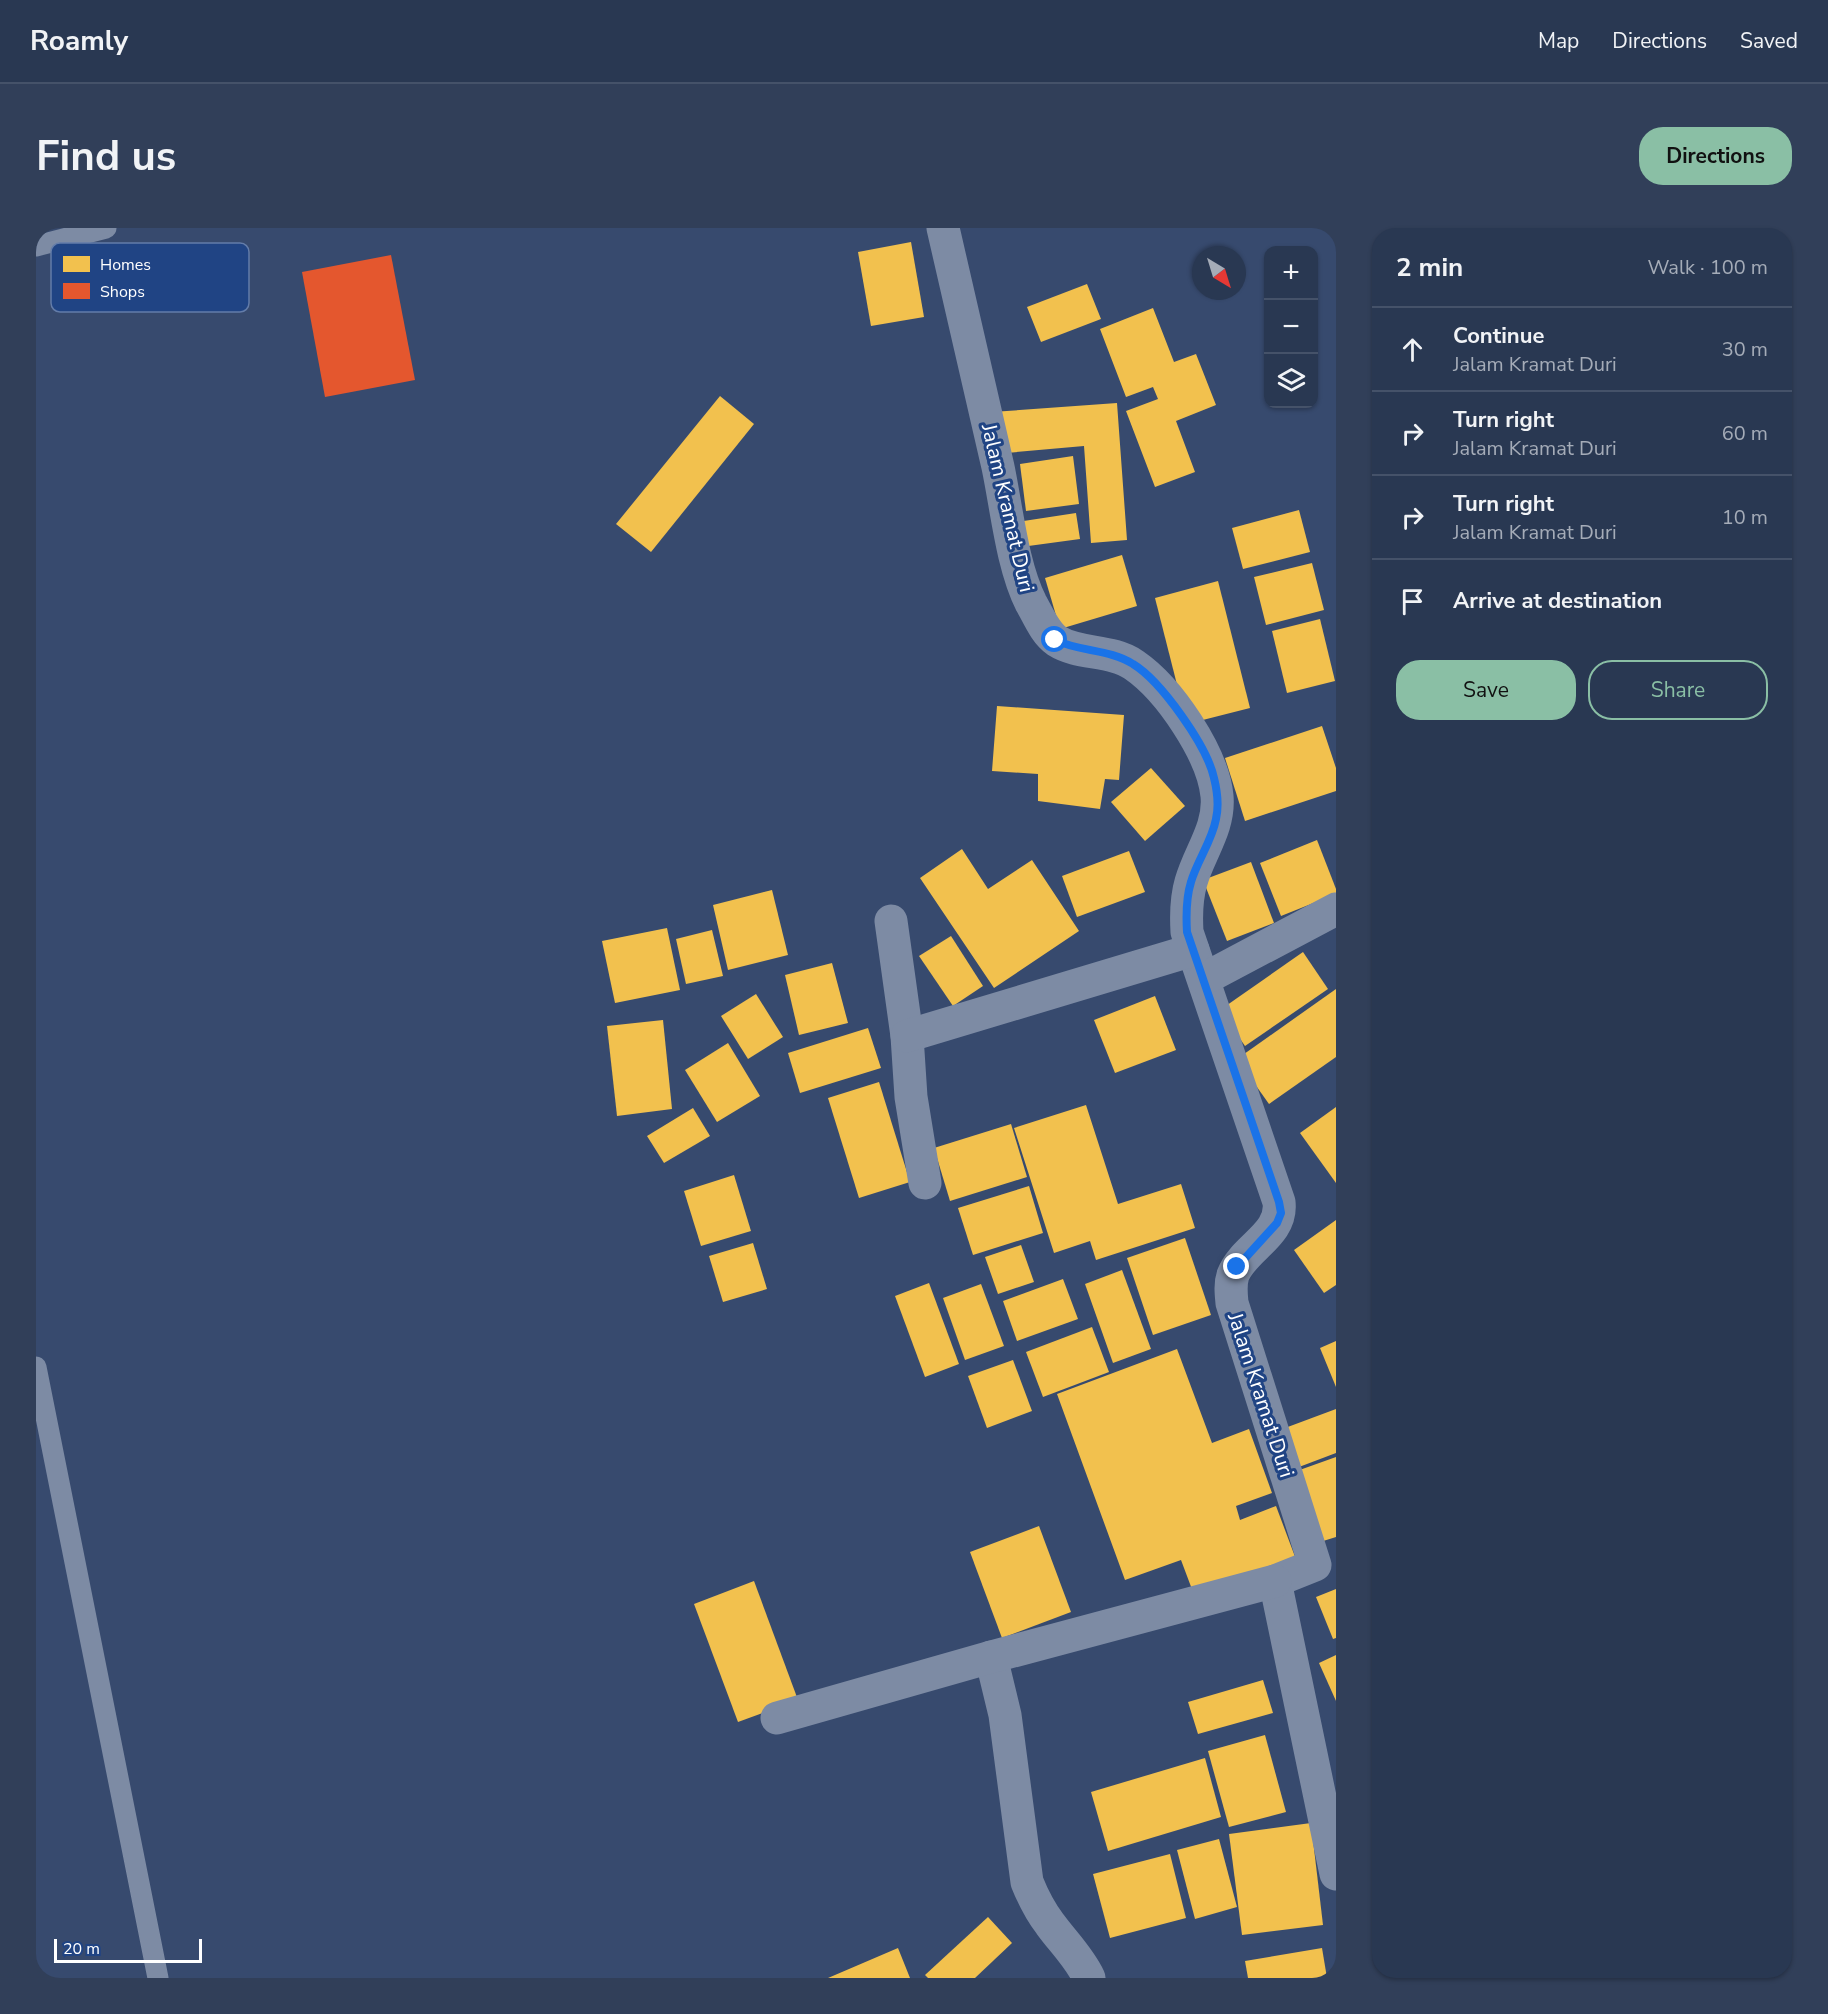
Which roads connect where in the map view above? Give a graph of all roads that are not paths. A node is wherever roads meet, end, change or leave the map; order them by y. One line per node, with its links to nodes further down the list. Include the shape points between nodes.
1 (106, 228): 3 (lane)
2 (943, 228): 6 (street, Jalam Kramat Duri, via 1020,578 1030,601 1055,640 1134,664 1155,683 1200,745 1214,776 1216,819 1187,900 1187,932)
3 (36, 246)
4 (1336, 909): 6 (street)
5 (891, 921): 7 (street)
6 (1198, 964): 7 (street); 10 (street, Jalam Kramat Duri, via 1281,1213 1277,1223 1237,1267 1230,1288 1232,1302)
7 (907, 1036): 8 (street, via 911,1097)
8 (925, 1183)
9 (36, 1367): 15 (lane)
10 (1325, 1561): 11 (street, Jalam Kramat Duri)
11 (1275, 1581): 12 (street, Jalam Kramat Duri); 14 (street)
12 (991, 1657): 13 (street, Jalam Kramat Duri); 16 (street, via 1005,1715 1027,1882 1035,1901 1081,1961)
13 (777, 1718)
14 (1336, 1874)
15 (158, 1978)
16 (1089, 1978)

